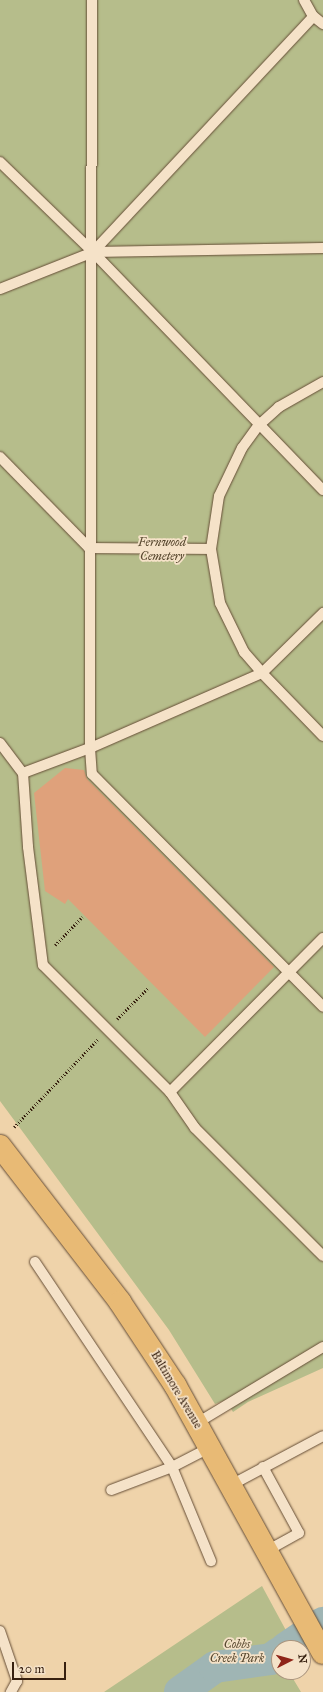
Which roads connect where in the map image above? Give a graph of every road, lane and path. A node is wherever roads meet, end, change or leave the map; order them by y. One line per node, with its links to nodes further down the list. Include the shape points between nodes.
1 (92, 0): 7 (lane)
2 (304, 0): 3 (lane)
3 (313, 17): 4 (lane); 7 (lane)
4 (323, 24)
5 (0, 162): 7 (lane)
6 (323, 248): 7 (lane)
7 (93, 252): 8 (lane); 10 (lane); 13 (lane)
8 (0, 288)
9 (323, 382): 10 (lane, via 279,407)
10 (258, 426): 12 (lane); 14 (lane, via 226,477 213,522)
11 (0, 457): 13 (lane)
12 (323, 490)
13 (89, 548): 14 (lane); 19 (lane)
14 (211, 549): 16 (lane, via 214,577 225,616 244,652)
15 (323, 613): 16 (lane)
16 (262, 672): 17 (lane); 19 (lane)
17 (323, 736)
18 (0, 743): 20 (lane)
19 (90, 748): 20 (lane); 24 (lane, via 92,774)
20 (23, 773): 23 (lane, via 28,847)
21 (82, 917): 23 (path)
22 (323, 938): 24 (lane)
23 (42, 958): 27 (lane, via 43,965)
24 (288, 972): 26 (lane); 28 (lane)
25 (148, 988): 27 (path)
26 (323, 1007)
27 (106, 1030): 28 (lane); 29 (path)
28 (170, 1092): 31 (lane, via 196,1128)
29 (14, 1127)
30 (0, 1146): 34 (main road, Baltimore Avenue, via 120,1302)
31 (323, 1256)
32 (35, 1262): 37 (lane)
33 (323, 1347): 34 (lane)
34 (197, 1423): 36 (main road, Baltimore Avenue)
35 (323, 1436): 38 (lane)
36 (209, 1448): 37 (lane); 39 (main road, Baltimore Avenue)
37 (172, 1467): 40 (lane); 42 (lane)
38 (263, 1467): 39 (lane); 41 (lane, via 299,1532)
39 (230, 1485): 41 (main road, Baltimore Avenue)
40 (111, 1490)
41 (267, 1551): 44 (main road, Baltimore Avenue)
42 (211, 1561)
43 (0, 1631): 45 (lane, via 16,1681)
44 (322, 1652)
45 (12, 1692)

